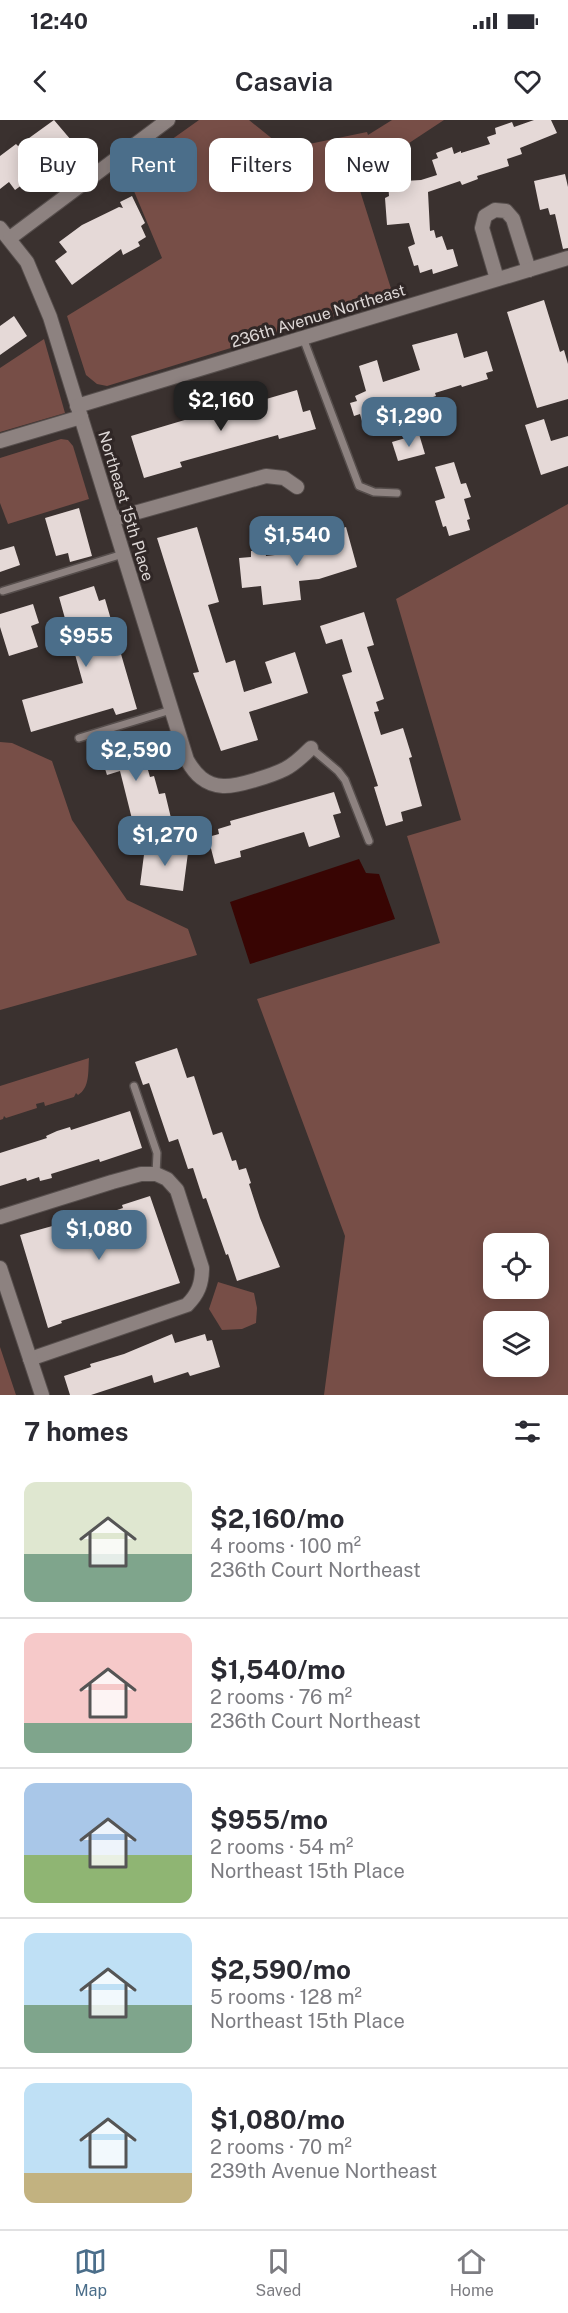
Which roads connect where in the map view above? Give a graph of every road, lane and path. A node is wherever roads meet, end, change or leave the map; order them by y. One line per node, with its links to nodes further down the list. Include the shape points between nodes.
1 (168, 120): 3 (street)
2 (0, 228): 3 (street, Northeast 15th Place)
3 (10, 238): 8 (street, Northeast 15th Place, via 38,284)
4 (568, 258): 5 (street, 236th Avenue Northeast)
5 (529, 270): 6 (street, 236th Avenue Northeast); 6 (street, via 513,219 506,211 495,210 485,216 482,228)
6 (498, 279): 7 (street, 236th Avenue Northeast)
7 (303, 338): 8 (street, 236th Avenue Northeast); 11 (lane, via 359,486 374,492)
8 (79, 412): 9 (street, 236th Avenue Northeast); 12 (street, Northeast 15th Place)
9 (0, 441)
10 (297, 487): 12 (street, via 284,478 266,476)
11 (397, 493)
12 (112, 519): 13 (street, Northeast 15th Place)
13 (123, 554): 14 (lane); 15 (street, Northeast 15th Place)
14 (3, 591)
15 (172, 710): 16 (lane); 17 (street, Northeast 15th Place, via 188,760 207,783 223,787 285,769)
16 (79, 738)
17 (311, 748): 18 (lane, via 345,780)
18 (369, 841)
19 (134, 1086): 20 (lane, via 158,1153)
20 (156, 1174): 21 (street, via 141,1174); 23 (street, via 177,1190 202,1268 196,1295 172,1312)
21 (0, 1217)
22 (0, 1268): 23 (street)
23 (30, 1359): 24 (street)
24 (42, 1395)

